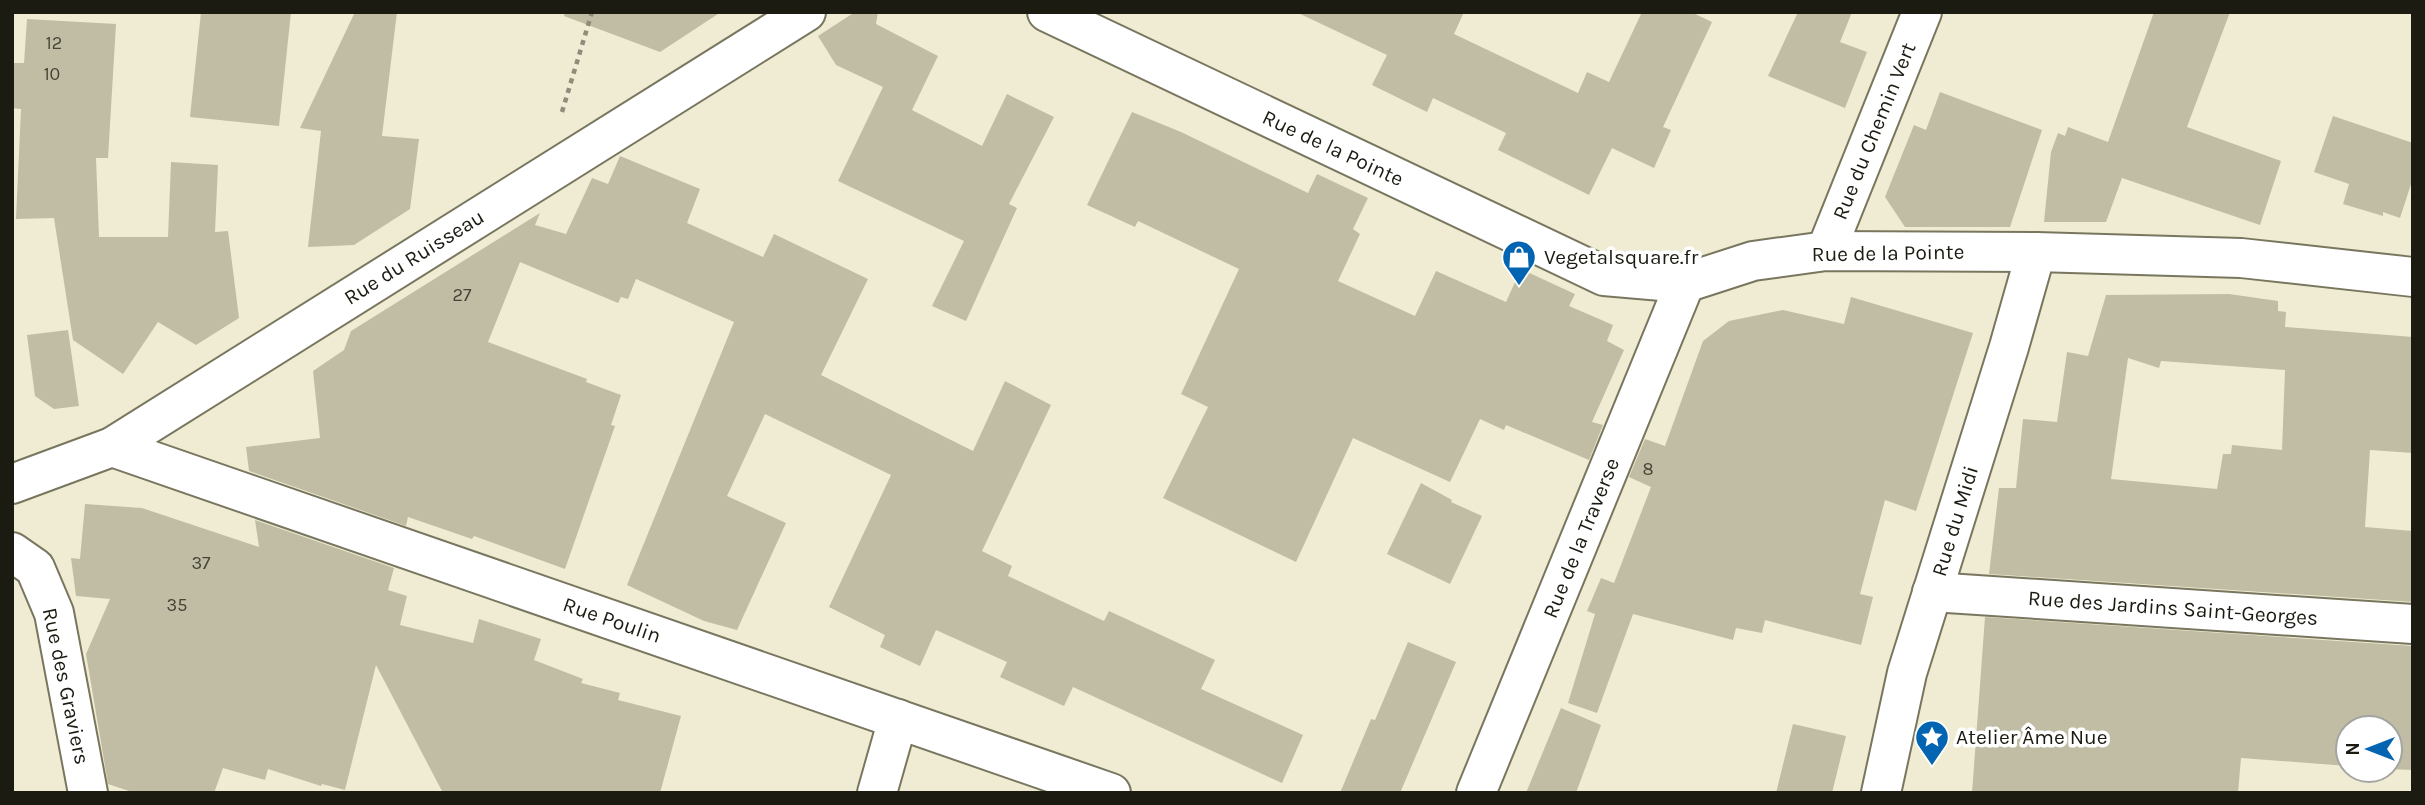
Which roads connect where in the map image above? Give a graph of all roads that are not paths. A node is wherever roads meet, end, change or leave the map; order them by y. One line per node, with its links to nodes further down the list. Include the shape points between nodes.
1 (806, 12): 8 (street, Rue du Ruisseau)
2 (1047, 12): 7 (street, Rue de la Pointe, via 1604,276)
3 (1922, 12): 4 (street, Rue du Chemin Vert)
4 (1826, 250): 5 (street, Rue de la Pointe); 7 (street, Rue de la Pointe, via 1753,261)
5 (2036, 252): 6 (street, Rue de la Pointe, via 2241,258); 11 (street, Rue du Midi)
6 (2413, 277)
7 (1685, 283): 17 (street, Rue de la Traverse)
8 (112, 447): 9 (street, Rue du Ruisseau); 13 (street, Rue Poulin)
9 (12, 484)
10 (12, 552): 14 (street, Rue des Graviers, via 35,568 54,613)
11 (1932, 592): 12 (street, Rue des Jardins Saint-Georges); 18 (street, Rue du Midi, via 1907,673)
12 (2413, 624)
13 (898, 719): 15 (street); 16 (street, Rue Poulin)
14 (88, 793)
15 (877, 793)
16 (1111, 793)
17 (1476, 793)
18 (1881, 793)

